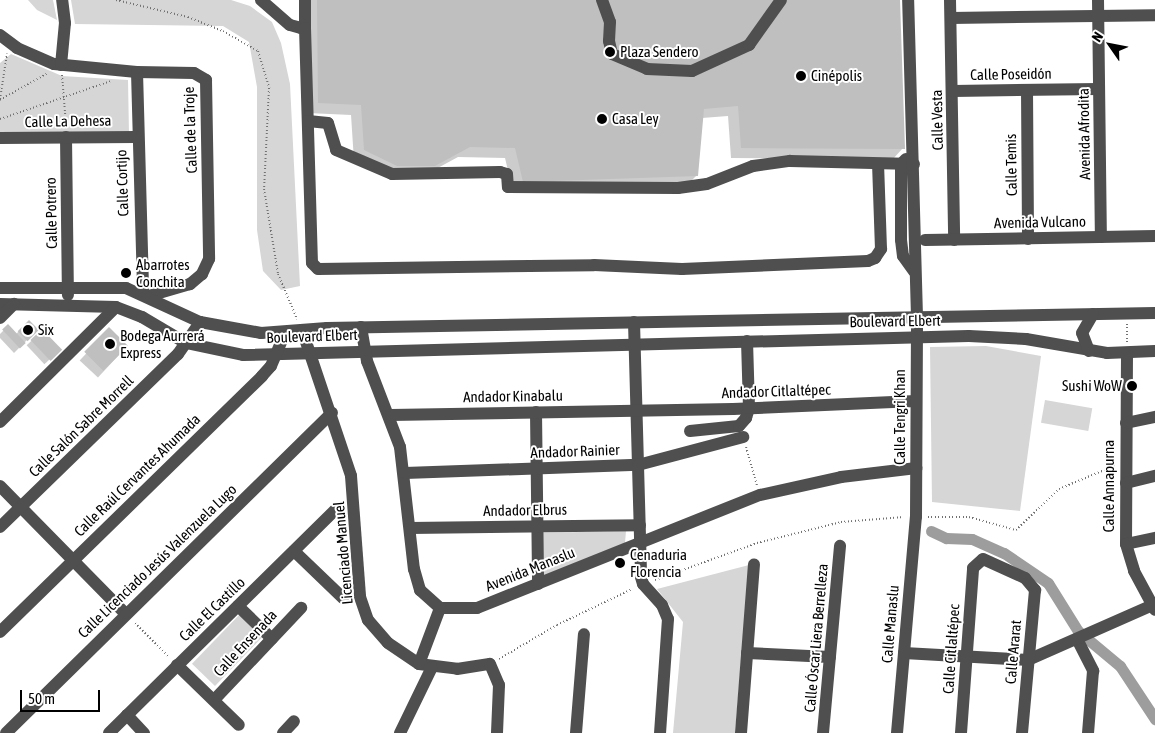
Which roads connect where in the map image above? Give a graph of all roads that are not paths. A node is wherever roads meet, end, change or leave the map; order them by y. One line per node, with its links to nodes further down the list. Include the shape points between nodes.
1 (62, 0): 14 (street, via 65,23)
2 (261, 0): 12 (street, via 290,25)
3 (305, 0): 12 (street)
4 (602, 0): 5 (street, via 610,22 612,54 646,69 692,71 749,45)
5 (780, 0)
6 (908, 0): 23 (street)
7 (950, 0): 11 (street, Calle Vesta)
8 (1098, 0): 10 (street, Avenida Afrodita)
9 (1155, 14): 10 (street)
10 (1098, 15): 11 (street); 16 (street, Avenida Afrodita)
11 (950, 18): 18 (street, Calle Vesta)
12 (305, 28): 19 (street)
13 (3, 43): 14 (street, Calle de la Troje)
14 (61, 66): 15 (street, Calle de la Troje)
15 (137, 72): 21 (street, Calle Cortijo); 32 (street, Calle de la Troje, via 194,73 206,80 208,86 209,260 202,274 190,284)
16 (1099, 89): 17 (street, Calle Poseidón); 26 (street, Avenida Afrodita)
17 (1027, 90): 18 (street, Calle Poseidón); 27 (street, Calle Temis)
18 (953, 91): 29 (street, Calle Vesta)
19 (308, 121): 24 (street, via 328,123 336,150 392,174 500,172 507,174 508,187 518,188 678,188 707,184 762,165 798,161); 24 (street, via 312,263 324,270 594,265 699,268 868,261 875,258 881,249)
20 (66, 137): 21 (street, Calle La Dehesa); 22 (street, Calle La Dehesa); 31 (street, Calle Potrero)
21 (136, 137): 32 (street, Calle Cortijo)
22 (0, 138)
23 (909, 160): 24 (street); 39 (street, Calle Tengri Khan, via 902,250 914,270)
24 (878, 164)
25 (1155, 236): 26 (street, Avenida Vulcano)
26 (1101, 237): 27 (street, Avenida Vulcano)
27 (1028, 239): 29 (street, Avenida Vulcano)
28 (925, 240): 29 (street, Avenida Vulcano)
29 (954, 240)
30 (0, 288): 31 (street, Boulevard Elbert)
31 (68, 288): 32 (street, Boulevard Elbert, via 126,288); 35 (street, Calle Potrero)
32 (146, 294): 41 (street, Boulevard Elbert)
33 (0, 304): 34 (street, Boulevard Elbert)
34 (14, 304): 35 (street, Boulevard Elbert); 40 (street)
35 (68, 305): 36 (street, Boulevard Elbert)
36 (116, 307): 48 (street, Boulevard Elbert, via 142,317); 63 (street)
37 (1155, 313): 38 (street, Boulevard Elbert)
38 (1093, 314): 39 (street, Boulevard Elbert); 52 (street, via 1082,333)
39 (917, 317): 42 (street, Boulevard Elbert); 46 (street, Calle Tengri Khan)
40 (0, 318)
41 (200, 322): 45 (street, Boulevard Elbert, via 238,331); 48 (street, Calle Salón Sabre Morrell)
42 (634, 322): 43 (street, Boulevard Elbert); 49 (street)
43 (361, 327): 44 (street, Boulevard Elbert); 50 (street)
44 (302, 330): 45 (street, Boulevard Elbert); 51 (street, Licenciado Manuel)
45 (285, 333): 54 (street, Calle Raúl Cervantes Ahumada)
46 (917, 337): 47 (street, Boulevard Elbert); 52 (street, Boulevard Elbert, via 1002,336); 56 (street, Calle Tengri Khan)
47 (747, 341): 49 (street, Boulevard Elbert); 57 (street)
48 (186, 343): 54 (street, Boulevard Elbert, via 230,354); 74 (street, Calle Salón Sabre Morrell)
49 (635, 344): 50 (street, Boulevard Elbert); 58 (street)
50 (365, 350): 51 (street, Boulevard Elbert); 61 (street)
51 (307, 351): 54 (street, Boulevard Elbert); 60 (street, Licenciado Manuel)
52 (1089, 351): 55 (street, Boulevard Elbert)
53 (1155, 351): 55 (street, Boulevard Elbert)
54 (276, 354): 86 (street, Calle Raúl Cervantes Ahumada, via 262,376)
55 (1127, 354): 64 (street, Calle Annapurna)
56 (916, 401): 57 (street, Andador Citlaltépec); 69 (street, Calle Tengri Khan)
57 (749, 408): 58 (street, Andador Citlaltépec); 65 (street, via 739,426)
58 (637, 409): 59 (street, Andador Kinabalu); 67 (street)
59 (536, 412): 61 (street, Andador Kinabalu); 68 (street)
60 (332, 413): 95 (street, Calle Licenciado Jesús Valenzuela Lugo); 105 (street, Licenciado Manuel, via 354,491 363,610 383,638)
61 (390, 415): 70 (street)
62 (1155, 417): 64 (street)
63 (0, 422)
64 (1126, 423): 72 (street, Calle Annapurna)
65 (690, 431)
66 (743, 437): 67 (street, Andador Rainier)
67 (638, 465): 68 (street, Andador Rainier); 77 (street)
68 (537, 468): 70 (street, Andador Rainier); 78 (street)
69 (916, 468): 76 (street, Calle Tengri Khan); 82 (street, Avenida Manaslu, via 841,477 760,495)
70 (405, 473): 80 (street)
71 (1155, 476): 72 (street)
72 (1126, 483): 83 (street, Calle Annapurna)
73 (0, 486): 74 (street)
74 (21, 507): 79 (street, Calle Salón Sabre Morrell); 86 (street)
75 (337, 508): 85 (street, Calle El Castillo)
76 (916, 517): 101 (street, Calle Manaslu)
77 (640, 525): 78 (street, Andador Elbrus); 82 (street)
78 (537, 526): 80 (street, Andador Elbrus); 89 (street)
79 (0, 528)
80 (410, 528): 94 (street, via 414,570 420,590)
81 (1155, 538): 83 (street)
82 (640, 541): 89 (street, Avenida Manaslu); 119 (street, via 643,584 662,605 668,619)
83 (1126, 544): 92 (street, Calle Annapurna, via 1134,571)
84 (840, 546): 103 (street, Calle Óscar Liera Berrelleza)
85 (294, 550): 90 (street); 91 (street, Calle El Castillo)
86 (73, 560): 95 (street); 96 (street, Calle Raúl Cervantes Ahumada)
87 (754, 566): 100 (street)
88 (1025, 578): 102 (street, Calle Citlaltépec, via 983,560 973,568); 104 (street, Calle Ararat, via 1035,590)
89 (538, 584): 94 (street, Avenida Manaslu, via 477,608)
90 (343, 598)
91 (238, 606): 98 (street); 106 (street, Calle El Castillo)
92 (1154, 606): 99 (street)
93 (300, 608): 98 (street, Calle Ensenada)
94 (440, 608): 105 (street)
95 (125, 613): 112 (street, Calle Licenciado Jesús Valenzuela Lugo)
96 (0, 632)
97 (584, 634): 118 (street)
98 (272, 639): 108 (street, Calle Ensenada)
99 (1077, 639): 104 (street); 125 (street, via 1092,671)
100 (747, 653): 103 (street); 120 (street)
101 (904, 653): 102 (street); 122 (street, Calle Manaslu)
102 (967, 655): 104 (street); 123 (street, Calle Citlaltépec)
103 (830, 657): 121 (street, Calle Óscar Liera Berrelleza)
104 (1028, 660): 124 (street, Calle Ararat)
105 (418, 664): 107 (street, Licenciado Manuel)
106 (178, 665): 108 (street); 109 (street, Calle El Castillo)
107 (432, 667): 116 (street); 117 (street, Licenciado Manuel, via 457,669 490,664 499,685)
108 (214, 700): 111 (street)
109 (127, 715): 113 (street, Calle El Castillo); 114 (street)
110 (294, 721): 115 (street)
111 (239, 725)
112 (6, 733)
113 (109, 733)
114 (144, 733)
115 (283, 733)
116 (400, 733)
117 (497, 733)
118 (576, 733)
119 (660, 733)
120 (741, 733)
121 (823, 733)
122 (897, 733)
123 (961, 733)
124 (1022, 733)
125 (1088, 733)

